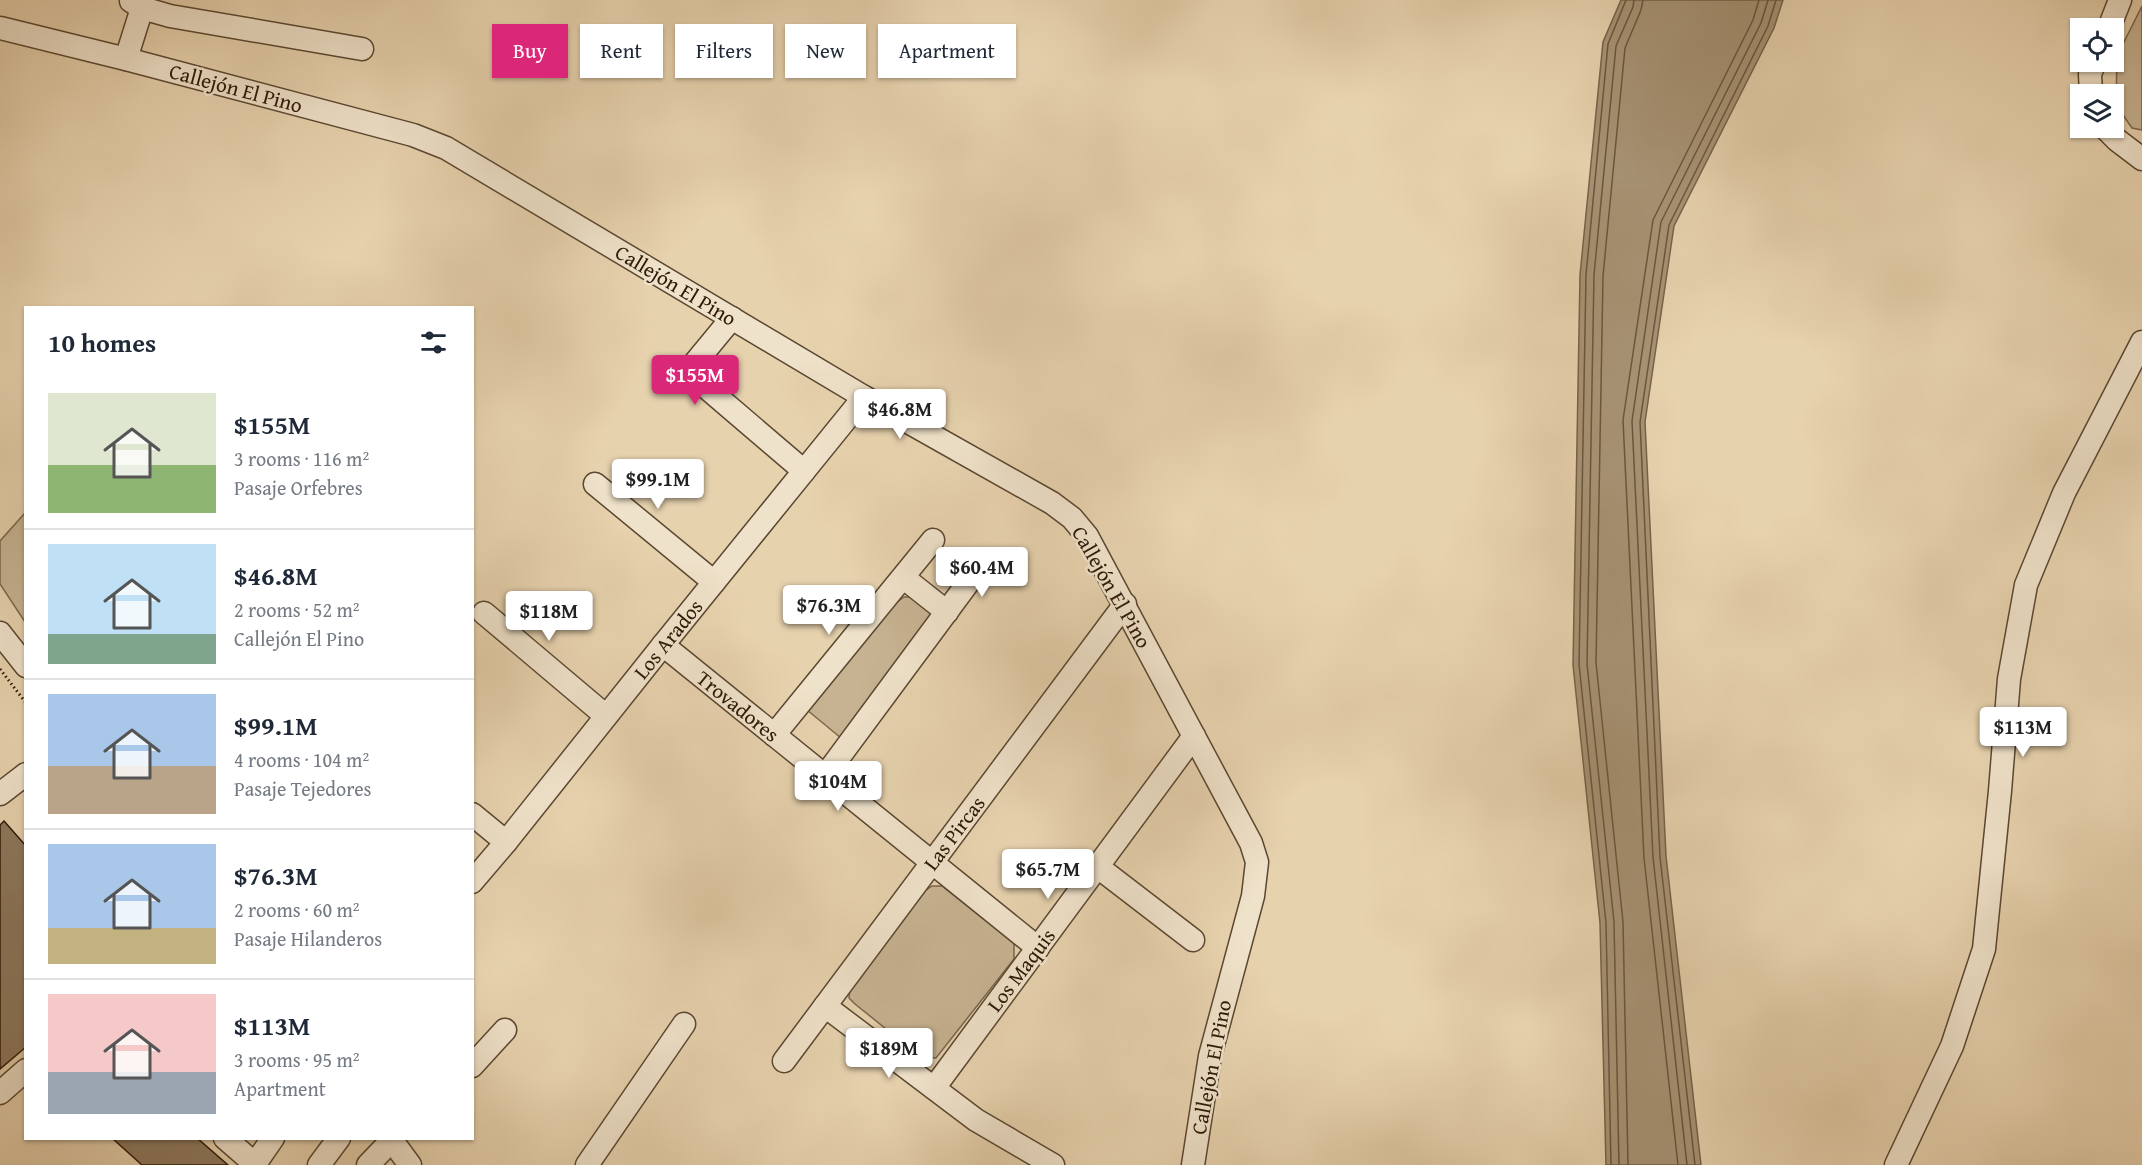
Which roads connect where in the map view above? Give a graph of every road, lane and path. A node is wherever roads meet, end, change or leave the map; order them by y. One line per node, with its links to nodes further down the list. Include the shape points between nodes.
1 (2120, 0): 3 (street)
2 (136, 4): 5 (street, via 170,16); 6 (street)
3 (2113, 18)
4 (0, 28): 6 (street, Callejón El Pino)
5 (362, 49)
6 (126, 59): 9 (street, Callejón El Pino, via 413,135 446,148)
7 (2115, 138): 8 (street)
8 (2142, 159)
9 (732, 318): 11 (street, Callejón El Pino); 12 (street, via 694,364 694,377)
10 (2142, 342): 57 (street, via 2064,493 2026,585 2009,679 1983,949 1952,1046)
11 (864, 397): 12 (street, Los Arados); 18 (street, Callejón El Pino, via 1062,510 1087,536)
12 (804, 471): 17 (street, Los Arados)
13 (595, 484): 17 (street)
14 (933, 540): 16 (street)
15 (986, 560): 19 (street)
16 (904, 578): 19 (street); 27 (street)
17 (714, 582): 22 (street, Los Arados)
18 (1125, 604): 28 (street, Callejón El Pino); 34 (street, Las Pircas)
19 (947, 612): 30 (street)
20 (484, 613): 26 (street)
21 (0, 633): 23 (street)
22 (663, 645): 26 (street, Los Arados); 27 (street, Trovadores)
23 (24, 663)
24 (0, 669): 25 (path)
25 (24, 700)
26 (606, 716): 33 (street, Los Arados)
27 (774, 735): 30 (street, Trovadores)
28 (1194, 736): 35 (street, Los Maquis); 56 (street, Callejón El Pino, via 1251,843 1257,873 1210,1056)
29 (24, 776): 31 (street)
30 (825, 776): 34 (street, Trovadores)
31 (0, 794)
32 (474, 816): 33 (street)
33 (506, 842): 36 (street, Los Arados)
34 (932, 862): 38 (street, Trovadores); 39 (street, Las Pircas)
35 (1098, 867): 37 (street); 38 (street, Los Maquis)
36 (474, 880)
37 (1193, 940)
38 (1038, 948): 45 (street, Los Maquis)
39 (825, 1006): 42 (street, Las Pircas); 45 (street)
40 (684, 1024): 54 (street)
41 (505, 1030): 43 (street)
42 (784, 1061)
43 (474, 1064)
44 (24, 1072): 46 (street)
45 (934, 1088): 55 (street, via 976,1120)
46 (0, 1093)
47 (227, 1140): 51 (street)
48 (272, 1140): 51 (street)
49 (338, 1140): 52 (street)
50 (400, 1147): 53 (street)
51 (256, 1164)
52 (319, 1165)
53 (368, 1165)
54 (587, 1165)
55 (1053, 1165)
56 (1193, 1165)
57 (1896, 1165)

